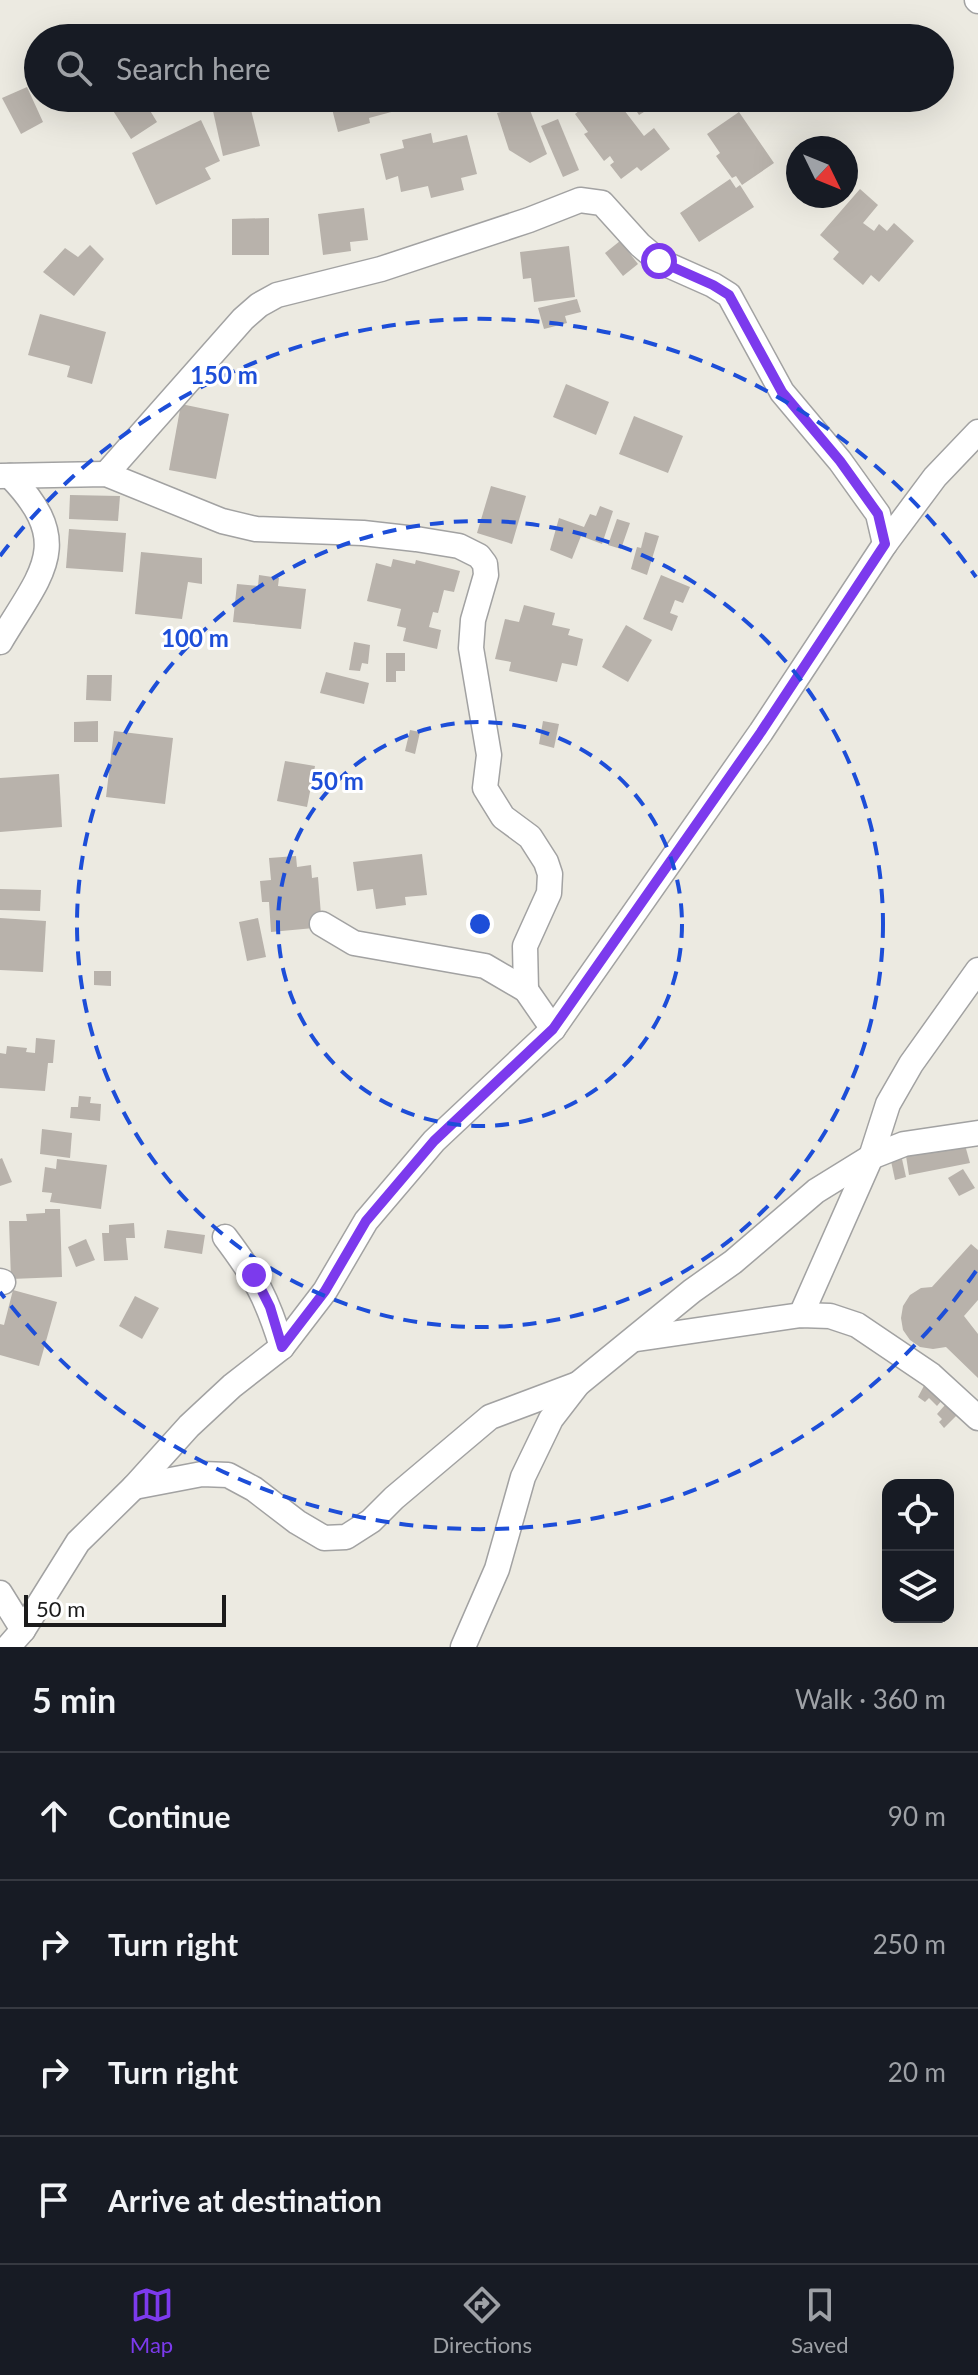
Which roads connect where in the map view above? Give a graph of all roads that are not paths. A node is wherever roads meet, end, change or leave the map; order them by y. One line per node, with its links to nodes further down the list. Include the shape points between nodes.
1 (978, 432): 4 (street, via 935,477)
2 (106, 474): 3 (street); 4 (street, via 259,305 580,200 602,203 659,261 729,295 782,392 878,514); 8 (street, via 222,521 256,529 416,539 459,546 479,556 486,575 471,648 489,755 485,788 503,817 530,837 550,874 549,893 525,946)
3 (5, 476): 5 (street, via 37,508 48,547 43,569)
4 (885, 544): 9 (street)
5 (0, 642)
6 (322, 924): 8 (street, via 354,943 485,966)
7 (978, 970): 11 (street, via 888,1104)
8 (526, 990): 9 (street)
9 (553, 1029): 15 (street, via 434,1141 366,1221 325,1291)
10 (978, 1133): 11 (street, via 904,1144)
11 (871, 1157): 13 (street); 14 (street, via 816,1191)
12 (225, 1237): 15 (street, via 254,1275)
13 (801, 1315): 14 (street); 17 (street, via 830,1316 857,1325 931,1375)
14 (637, 1339): 16 (street)
15 (282, 1347): 18 (street, via 189,1426)
16 (578, 1384): 18 (street, via 490,1417 346,1537 324,1538 228,1475 202,1474); 21 (street, via 551,1419 523,1477 497,1569)
17 (978, 1418)
18 (134, 1487): 20 (street, via 78,1542)
19 (0, 1593): 20 (street)
20 (15, 1638)
21 (463, 1647)

